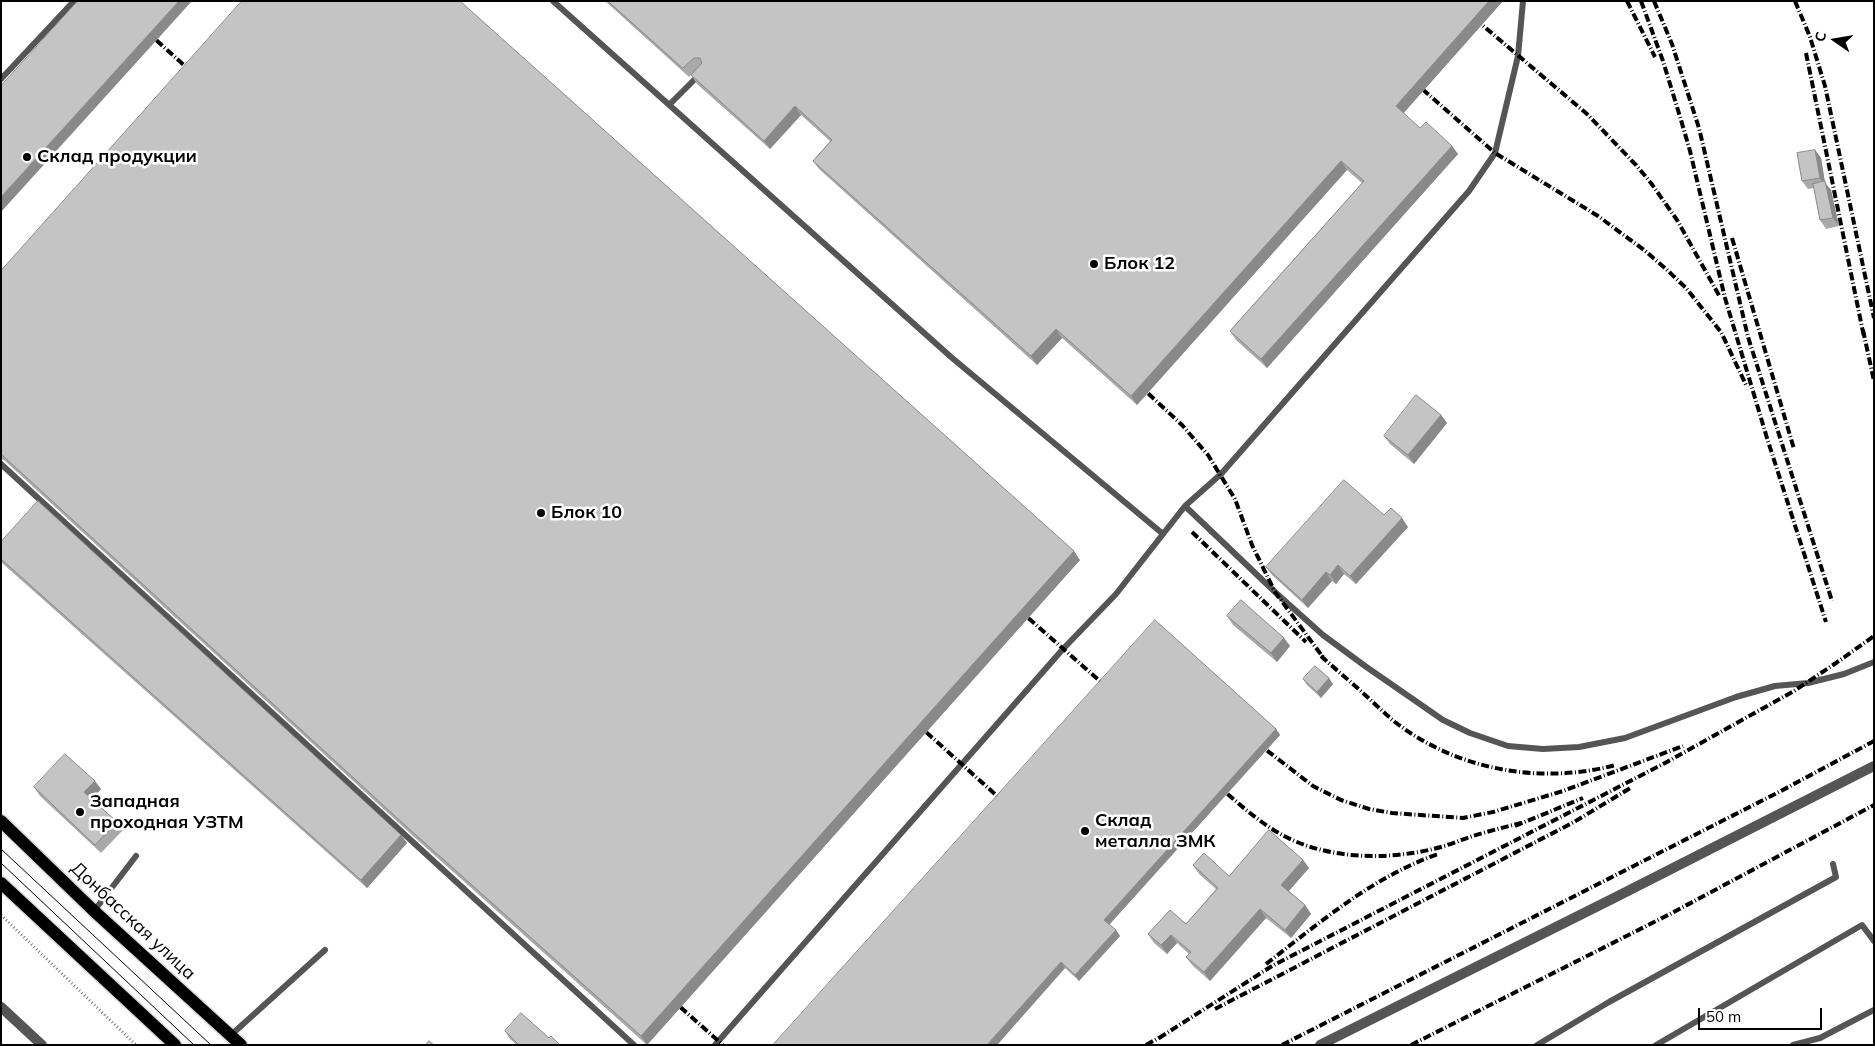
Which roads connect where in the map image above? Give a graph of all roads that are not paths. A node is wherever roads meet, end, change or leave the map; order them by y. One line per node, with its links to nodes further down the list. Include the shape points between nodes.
1 (74, 1): 5 (lane)
2 (553, 1): 6 (lane)
3 (1523, 1): 8 (lane, via 1518,56 1495,153 1469,191 1221,474)
4 (703, 70): 6 (lane)
5 (1, 79)
6 (669, 105): 9 (lane, via 951,357)
7 (1, 464): 25 (lane)
8 (1185, 506): 9 (lane); 10 (lane, via 1323,635 1443,720 1508,746 1543,750 1625,738 1736,697 1775,686 1808,683 1844,674)
9 (1163, 534): 26 (lane, via 1116,594 1063,649)
10 (1874, 662)
11 (1874, 766): 27 (street)
12 (1, 821): 16 (main road, Донбасская улица)
13 (136, 856): 16 (lane)
14 (1833, 864): 28 (lane, via 1836,877)
15 (1, 883): 23 (main road)
16 (94, 911): 21 (main road, Донбасская улица)
17 (1874, 941): 29 (lane, via 1862,925)
18 (325, 950): 21 (lane)
19 (1, 1007): 22 (street)
20 (1874, 1010): 30 (lane, via 1820,1038)
21 (230, 1035): 24 (main road, Донбасская улица)
22 (42, 1045)
23 (175, 1045)
24 (241, 1045)
25 (634, 1045)
26 (715, 1045)
27 (1320, 1045)
28 (1537, 1045)
29 (1656, 1045)
30 (1793, 1045)

